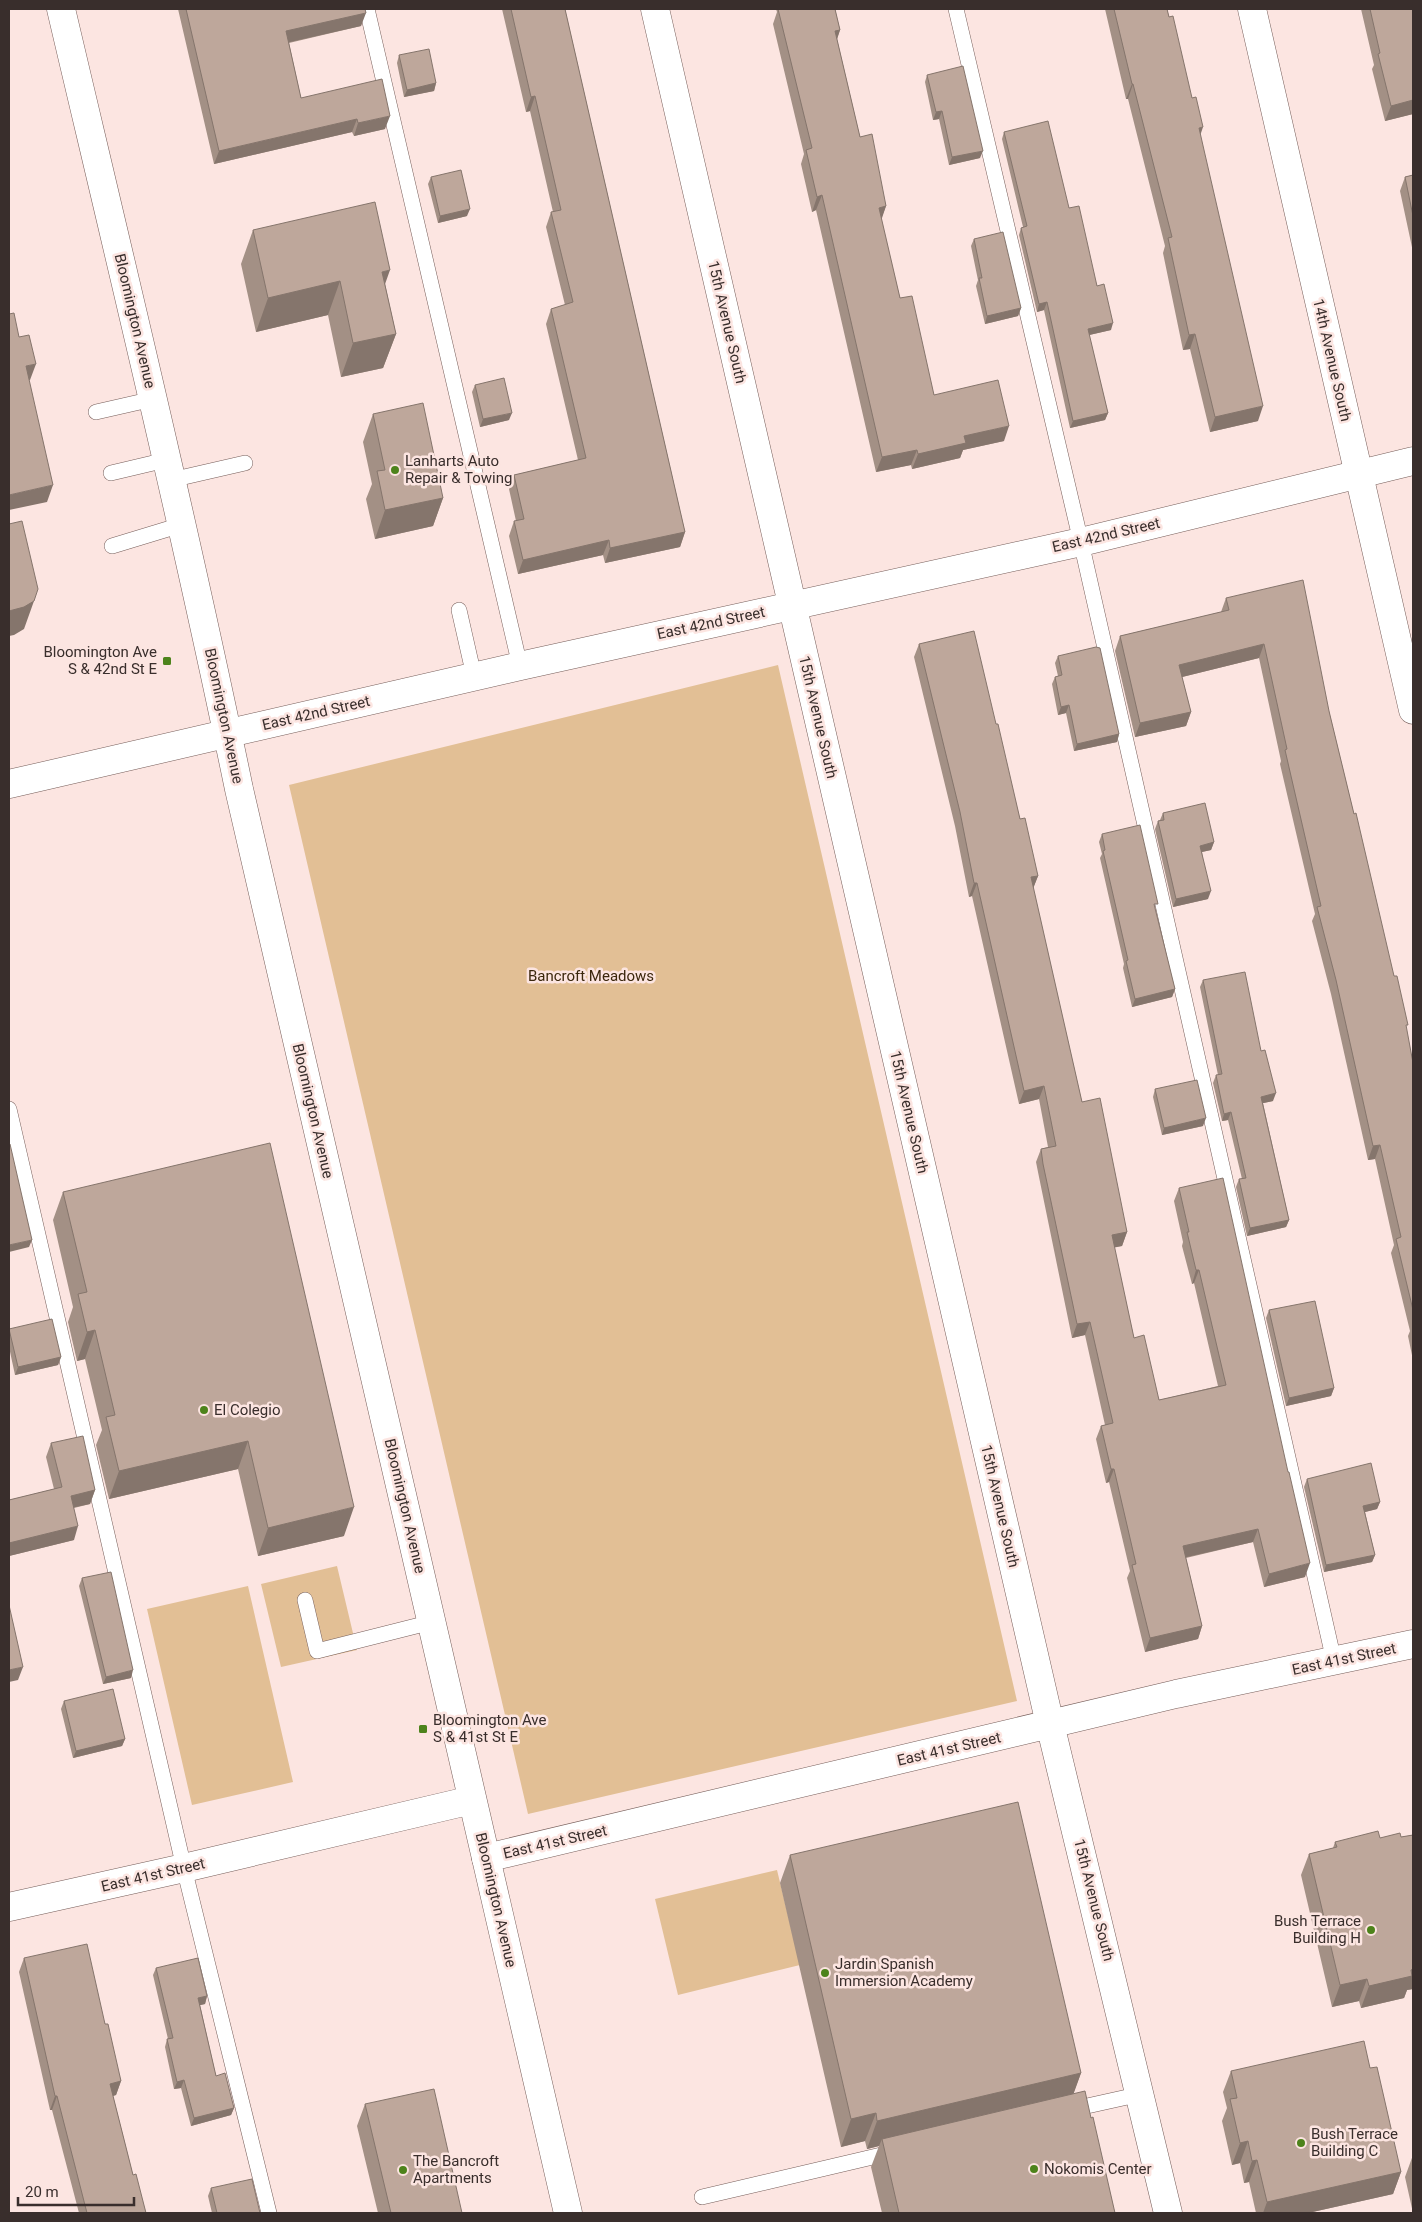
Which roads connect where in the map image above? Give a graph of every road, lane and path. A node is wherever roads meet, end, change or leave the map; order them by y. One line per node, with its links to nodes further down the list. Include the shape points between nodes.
1 (61, 9): 6 (street, Bloomington Avenue)
2 (367, 9): 18 (lane)
3 (655, 9): 16 (street, 15th Avenue South)
4 (956, 9): 14 (lane)
5 (1252, 9): 12 (street, 14th Avenue South)
6 (153, 399): 7 (lane); 10 (street, Bloomington Avenue)
7 (96, 412)
8 (1413, 462): 12 (street, East 42nd Street)
9 (245, 463): 10 (lane)
10 (168, 470): 11 (lane); 13 (street, Bloomington Avenue)
11 (111, 473)
12 (1358, 474): 14 (street, East 42nd Street); 20 (street, 14th Avenue South)
13 (181, 525): 15 (lane); 21 (street, Bloomington Avenue)
14 (1081, 542): 16 (street, East 42nd Street); 27 (lane)
15 (112, 546)
16 (793, 606): 18 (street, East 42nd Street); 28 (street, 15th Avenue South)
17 (459, 610): 19 (lane)
18 (520, 666): 19 (street, East 42nd Street)
19 (474, 676): 21 (street, East 42nd Street)
20 (1413, 710)
21 (227, 733): 22 (street, East 42nd Street); 25 (street, Bloomington Avenue)
22 (9, 784)
23 (9, 1109): 31 (lane)
24 (305, 1600): 25 (lane, via 317,1651)
25 (432, 1622): 29 (street, Bloomington Avenue)
26 (1413, 1644): 27 (street, East 41st Street)
27 (1334, 1661): 28 (street, East 41st Street)
28 (1050, 1724): 30 (street, East 41st Street); 33 (street, 15th Avenue South)
29 (472, 1800): 30 (street, Bloomington Avenue); 31 (street, East 41st Street)
30 (486, 1858): 38 (street, Bloomington Avenue)
31 (184, 1868): 32 (street, East 41st Street); 37 (lane)
32 (9, 1907)
33 (1141, 2094): 34 (lane); 39 (street, 15th Avenue South)
34 (1054, 2114)
35 (910, 2148): 36 (lane)
36 (702, 2197)
37 (269, 2213)
38 (568, 2213)
39 (1168, 2213)

